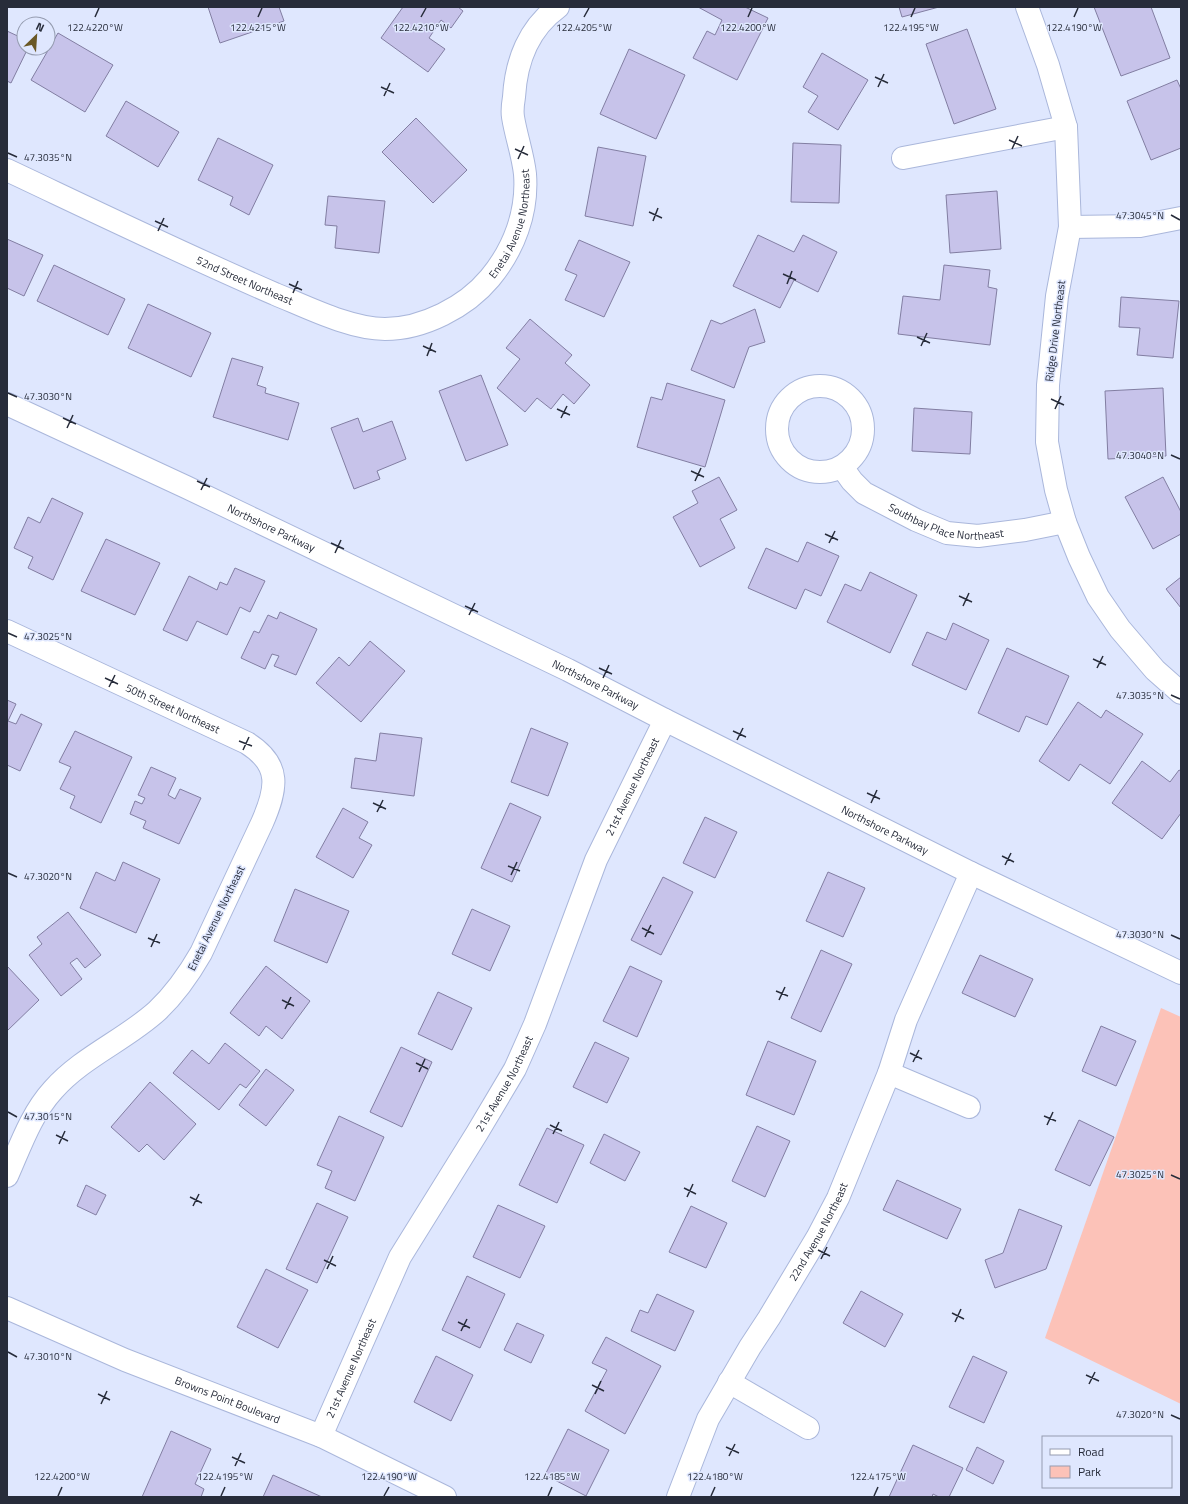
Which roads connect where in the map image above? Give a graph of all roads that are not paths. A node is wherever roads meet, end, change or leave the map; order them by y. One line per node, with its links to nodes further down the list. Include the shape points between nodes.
1 (558, 7): 8 (street, Enetai Avenue Northeast, via 532,34 517,68 513,115 525,174 520,226 500,265)
2 (1027, 7): 3 (street, Ridge Drive Northeast, via 1048,65)
3 (1066, 128): 4 (street); 7 (street, Ridge Drive Northeast)
4 (903, 158)
5 (7, 170): 8 (street, 52nd Street Northeast, via 251,284 353,324 384,329 406,328 439,316 467,300)
6 (1181, 218): 7 (street, via 1140,226)
7 (1070, 227): 11 (street, Ridge Drive Northeast, via 1057,296 1048,386 1047,435 1056,490)
8 (484, 285)
9 (7, 404): 14 (street, Northshore Parkway, via 560,666)
10 (842, 467): 11 (street, Southbay Place Northeast, via 864,493 916,520 948,533 978,536)
11 (1065, 522): 13 (street, Ridge Drive Northeast, via 1098,597 1120,629 1155,670)
12 (7, 631): 15 (street, 50th Street Northeast, via 240,739 259,751)
13 (1181, 693)
14 (665, 720): 16 (street, Northshore Parkway); 24 (street, 21st Avenue Northeast, via 596,860 535,1024 515,1070 400,1258)
15 (268, 761): 20 (street, Enetai Avenue Northeast, via 274,782 268,810 190,972 156,1011 78,1068 53,1090 34,1117)
16 (971, 873): 17 (street, Northshore Parkway); 18 (street, 22nd Avenue Northeast, via 906,1020)
17 (1181, 973)
18 (889, 1073): 19 (street); 22 (street, 22nd Avenue Northeast, via 838,1198 817,1238)
19 (969, 1107)
20 (7, 1176)
21 (7, 1308): 24 (street, Browns Point Boulevard, via 124,1360)
22 (729, 1382): 23 (street); 26 (street, 22nd Avenue Northeast, via 708,1419)
23 (808, 1428)
24 (321, 1436): 25 (street, Browns Point Boulevard)
25 (445, 1497)
26 (678, 1497)

